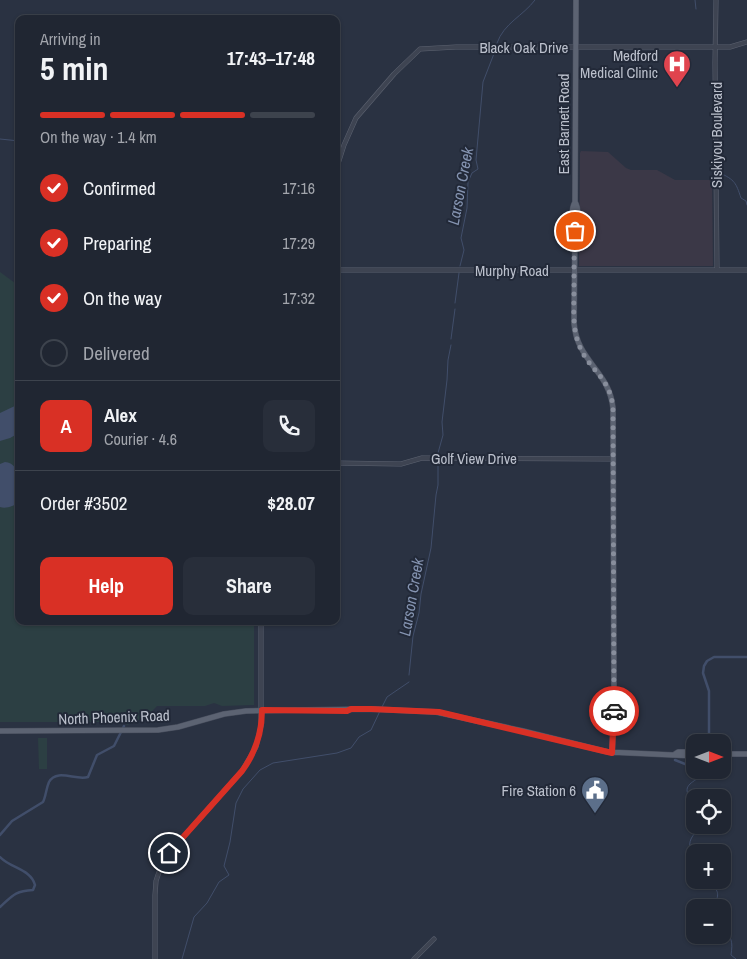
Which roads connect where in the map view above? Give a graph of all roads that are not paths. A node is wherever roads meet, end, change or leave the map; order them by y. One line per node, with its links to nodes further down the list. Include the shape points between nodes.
1 (576, 0): 4 (main road, East Barnett Road)
2 (716, 0): 5 (street, Siskiyou Boulevard)
3 (747, 42): 5 (street, Black Oak Drive)
4 (576, 47): 5 (street, Black Oak Drive); 6 (street, Black Oak Drive, via 420,49 356,118); 8 (main road, East Barnett Road)
5 (715, 47): 9 (street, Siskiyou Boulevard)
6 (340, 158)
7 (340, 270): 8 (street, Murphy Road)
8 (574, 270): 9 (street, Murphy Road); 11 (main road, East Barnett Road, via 575,333 584,355 609,390 613,408)
9 (717, 270): 10 (street, Murphy Road)
10 (747, 270)
11 (613, 458): 12 (street, Golf View Drive, via 422,458 402,464); 17 (main road, East Barnett Road)
12 (340, 463)
13 (261, 625): 14 (street)
14 (262, 710): 15 (main road, North Phoenix Road, via 228,713 172,728); 17 (main road, North Phoenix Road, via 436,712); 23 (street, via 259,737 249,760 164,860 158,873)
15 (0, 731)
16 (686, 752): 18 (main road, North Phoenix Road)
17 (612, 753): 18 (main road, North Phoenix Road)
18 (676, 754): 21 (main road, North Phoenix Road)
19 (731, 754): 20 (main road)
20 (747, 754)
21 (686, 756)
22 (434, 939): 24 (street)
23 (155, 959)
24 (414, 959)

